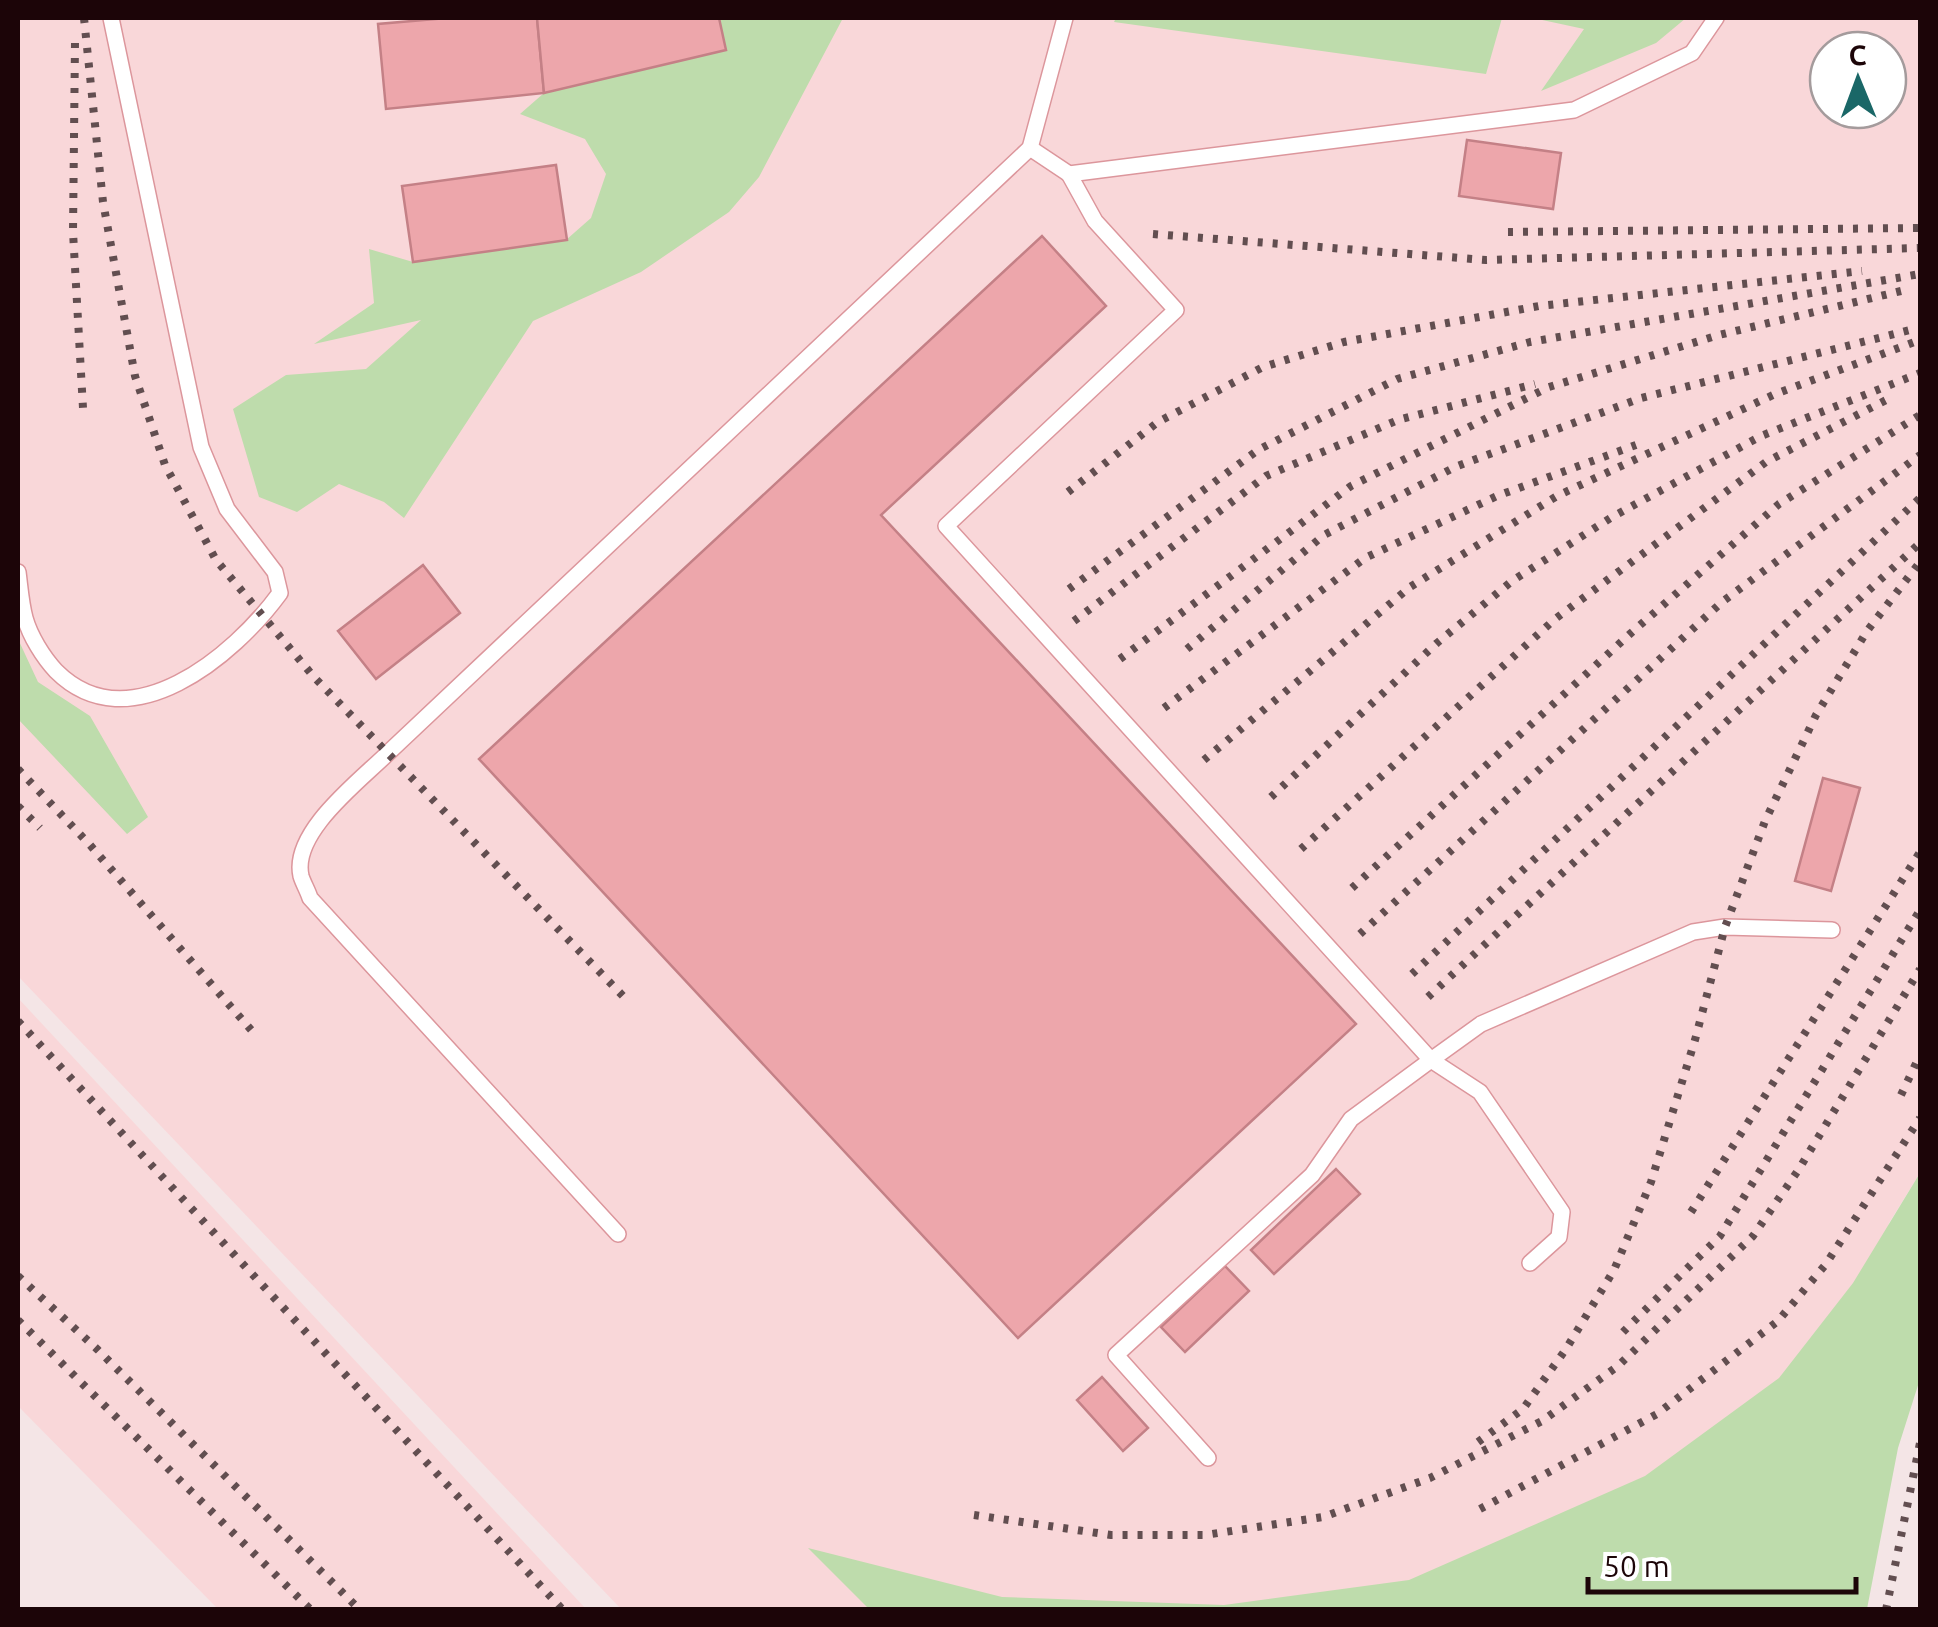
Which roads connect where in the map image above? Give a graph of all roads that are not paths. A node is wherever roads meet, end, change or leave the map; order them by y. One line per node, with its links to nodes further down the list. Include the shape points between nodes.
1 (111, 18): 6 (lane, via 201,447 227,510 275,572 280,593 214,662 170,688 108,698 75,690 46,660 26,620)
2 (1064, 18): 4 (lane)
3 (1716, 18): 5 (lane, via 1692,52 1574,110)
4 (1030, 148): 5 (lane); 9 (lane, via 389,752 314,827 303,850 300,874 310,898)
5 (1069, 174): 8 (lane, via 1094,220 1176,310 946,526)
6 (18, 572)
7 (1832, 930): 8 (lane, via 1725,926 1693,932 1481,1024)
8 (1431, 1060): 10 (lane, via 1480,1092 1562,1212 1559,1237); 11 (lane, via 1351,1118 1312,1175 1116,1355)
9 (618, 1234)
10 (1530, 1263)
11 (1208, 1458)

